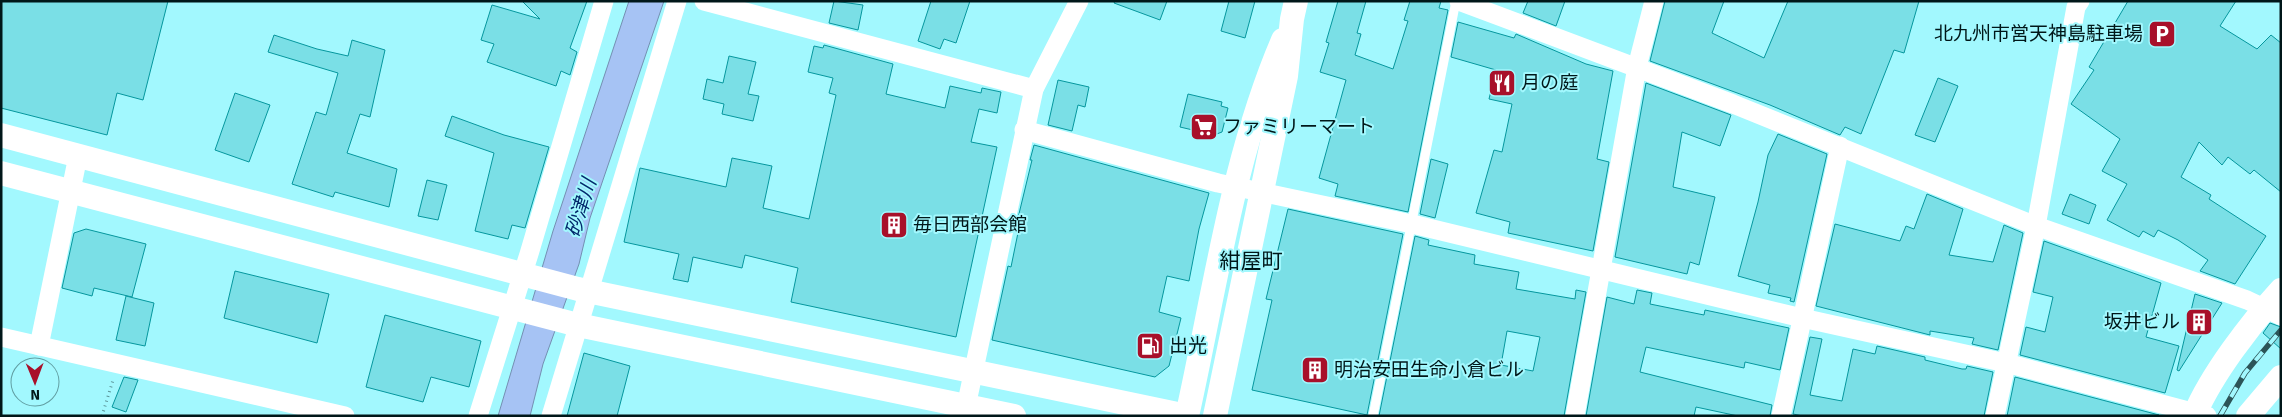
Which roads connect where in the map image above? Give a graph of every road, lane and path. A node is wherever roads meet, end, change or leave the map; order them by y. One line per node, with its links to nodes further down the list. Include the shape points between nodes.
1 (604, 1): 22 (street)
2 (677, 1): 23 (street)
3 (704, 1): 10 (street)
4 (1079, 1): 10 (street)
5 (1457, 1): 9 (street); 19 (lane)
6 (1654, 1): 9 (street)
7 (2072, 3): 20 (street)
8 (1294, 10): 16 (street, via 1271,68); 18 (street, via 1286,76)
9 (1637, 67): 13 (street); 21 (street)
10 (1034, 89): 11 (street)
11 (1024, 130): 16 (street); 33 (street)
12 (1, 136): 14 (street)
13 (1840, 146): 20 (street); 27 (street)
14 (78, 156): 17 (street); 22 (street)
15 (1, 173): 17 (street)
16 (1236, 187): 18 (street); 42 (street)
17 (70, 192): 25 (street); 30 (street)
18 (1262, 193): 19 (street); 43 (street)
19 (1412, 224): 21 (street); 44 (lane)
20 (2036, 226): 26 (street); 31 (street)
21 (1600, 268): 27 (street); 45 (street)
22 (527, 276): 23 (street); 25 (street)
23 (583, 290): 28 (street); 33 (street)
24 (2281, 290): 26 (street)
25 (517, 310): 28 (street); 39 (street)
26 (2273, 312): 36 (street, via 2214,380)
27 (1802, 318): 31 (street); 46 (street)
28 (573, 324): 35 (street); 40 (street)
29 (1, 337): 30 (street)
30 (39, 346): 32 (street)
31 (2006, 363): 36 (street); 47 (street)
32 (118, 364): 37 (path); 38 (street)
33 (973, 372): 35 (street); 42 (street)
34 (2281, 377): 48 (street)
35 (965, 410): 41 (street)
36 (2199, 415)
37 (102, 416)
38 (346, 416)
39 (478, 416)
40 (551, 416)
41 (1014, 416)
42 (1187, 416)
43 (1215, 416)
44 (1373, 416)
45 (1575, 416)
46 (1781, 416)
47 (1995, 416)
48 (2248, 416)

